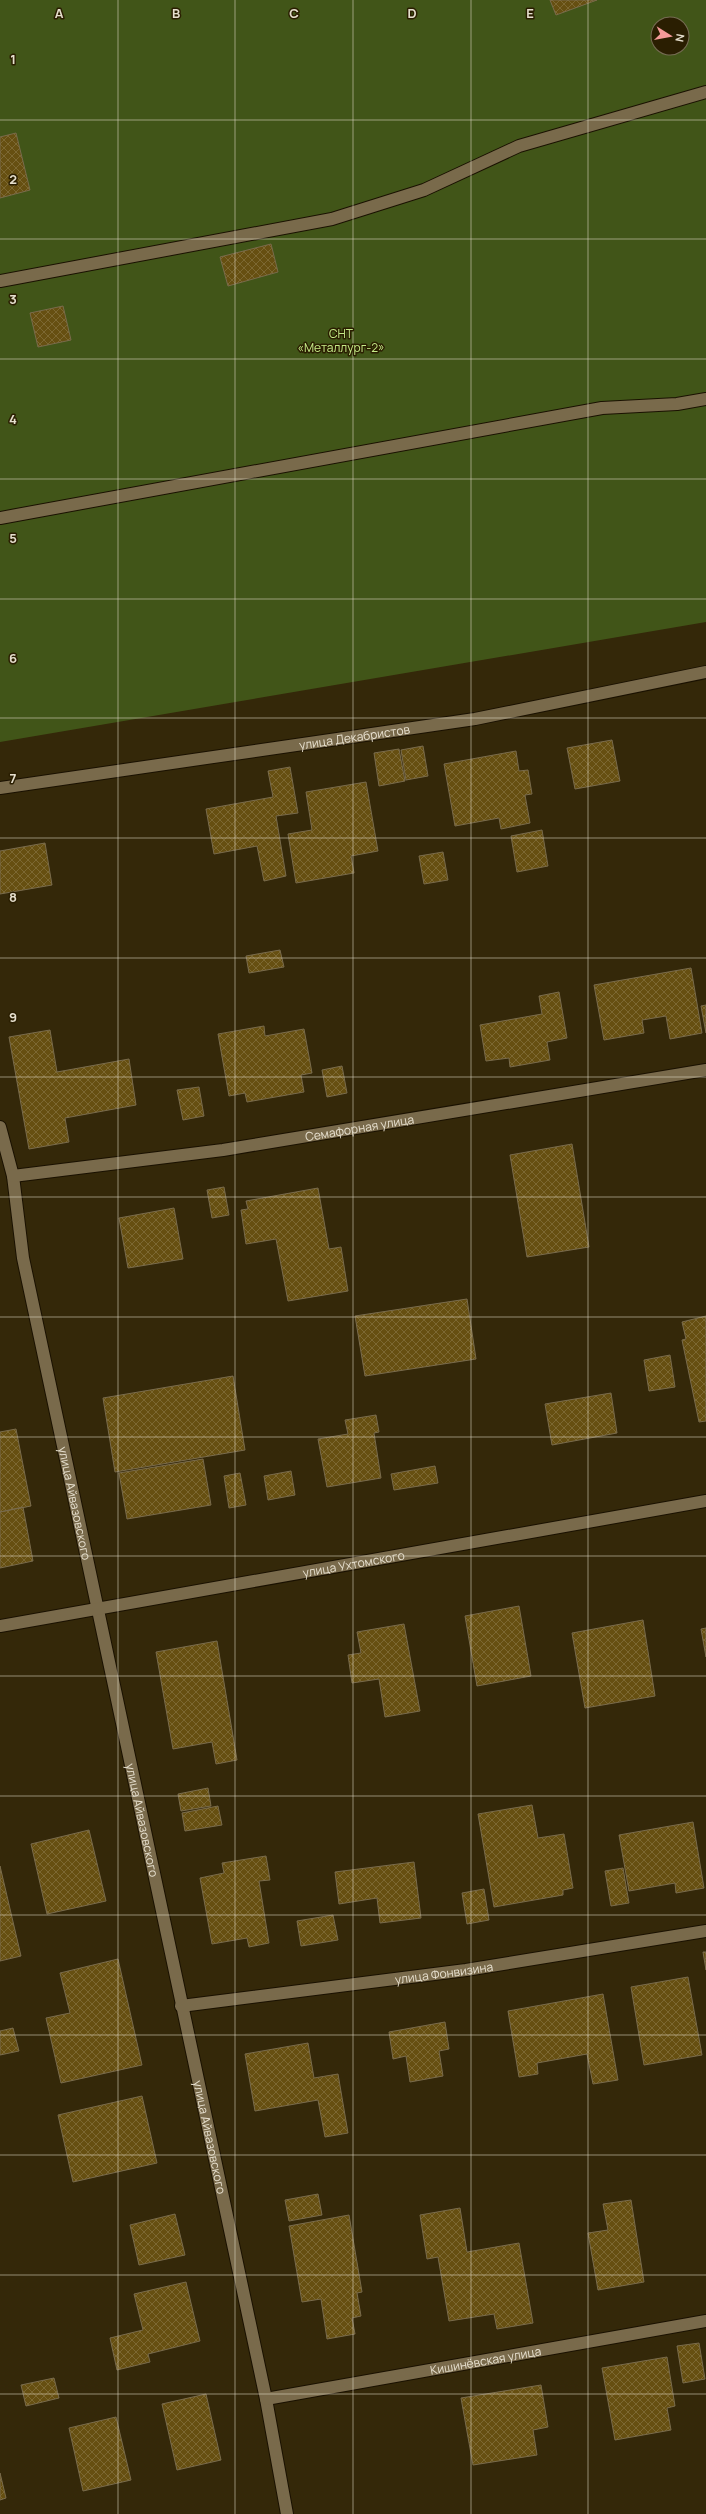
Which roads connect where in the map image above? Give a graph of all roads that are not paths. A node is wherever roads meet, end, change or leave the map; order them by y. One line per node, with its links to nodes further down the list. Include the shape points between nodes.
1 (706, 92): 2 (street, via 519,146 424,190 332,220)
2 (0, 281)
3 (706, 399): 4 (street, via 677,404 602,408)
4 (0, 518)
5 (706, 672): 6 (street, улица Декабристов, via 475,719)
6 (0, 788)
7 (706, 1070): 9 (street, Семафорная улица, via 223,1150)
8 (0, 1127): 9 (street, улица Айвазовского)
9 (13, 1176): 11 (street, улица Айвазовского, via 23,1258)
10 (706, 1501): 11 (street, улица Ухтомского)
11 (98, 1608): 12 (street, улица Ухтомского); 14 (street, улица Айвазовского)
12 (0, 1626)
13 (706, 1931): 14 (street, улица Фонвизина, via 466,1970)
14 (181, 2006): 16 (street, улица Айвазовского)
15 (706, 2321): 16 (street, Кишинёвская улица)
16 (266, 2399): 17 (street, улица Айвазовского)
17 (287, 2514)

